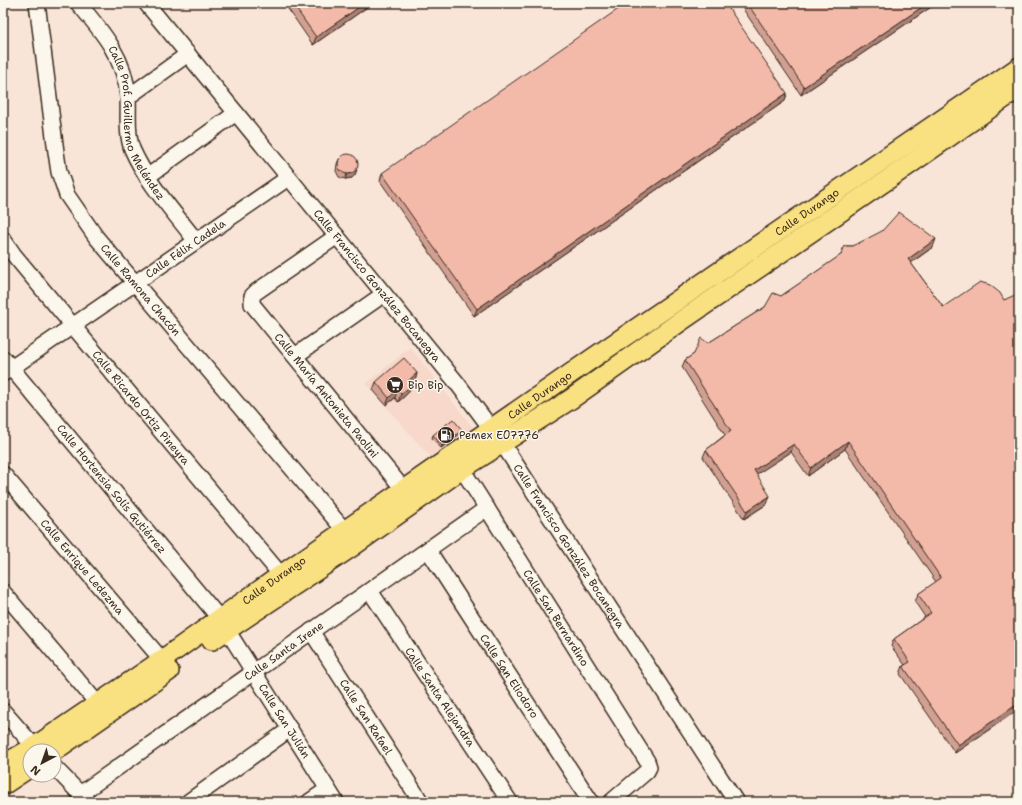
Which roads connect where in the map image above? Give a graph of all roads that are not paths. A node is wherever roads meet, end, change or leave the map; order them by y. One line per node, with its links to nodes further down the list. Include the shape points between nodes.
1 (37, 3): 14 (street, Calle Ramona Chacón, via 59,172 67,196)
2 (78, 3): 7 (street, Calle Prof. Guillermo Meléndez, via 117,54)
3 (146, 3): 4 (street, Calle Francisco González Bocanegra)
4 (188, 54): 7 (street); 8 (street, Calle Francisco González Bocanegra)
5 (1019, 67): 19 (main road, Calle Durango, via 786,226)
6 (1019, 88): 19 (main road, Calle Durango, via 571,398)
7 (128, 97): 9 (street, Calle Prof. Guillermo Meléndez, via 128,127 132,148)
8 (236, 113): 9 (street); 10 (street, Calle Francisco González Bocanegra)
9 (147, 177): 13 (street, Calle Prof. Guillermo Meléndez)
10 (288, 178): 11 (street, Calle Francisco González Bocanegra); 13 (street, Calle Félix Cadela)
11 (337, 236): 15 (street, Calle Francisco González Bocanegra); 17 (street, Calle María Antonieta Paolini, via 252,296 255,308)
12 (3, 239): 16 (street, Calle Ricardo Ortiz Pineyra)
13 (196, 241): 14 (street, Calle Félix Cadela)
14 (134, 284): 16 (street, Calle Félix Cadela); 24 (street, Calle Ramona Chacón)
15 (384, 294): 17 (street); 19 (street, Calle Francisco González Bocanegra)
16 (73, 326): 18 (street, Calle Félix Cadela); 26 (street, Calle Ricardo Ortiz Pineyra)
17 (295, 356): 22 (street, Calle María Antonieta Paolini)
18 (6, 367): 29 (street, Calle Hortensia Solís Gutiérrez)
19 (497, 436): 20 (main road, Calle Durango); 22 (main road, Calle Durango); 53 (street, Calle Francisco González Bocanegra)
20 (462, 470): 23 (street, Calle San Bernardino); 29 (main road, Calle Durango, via 353,546)
21 (3, 474): 31 (street, Calle Enrique Ledezma)
22 (404, 490): 24 (main road, Calle Durango)
23 (487, 508): 25 (street, Calle Santa Irene); 52 (street, Calle San Bernardino, via 644,754 649,767 642,777)
24 (345, 531): 26 (main road, Calle Durango)
25 (428, 550): 27 (street, Calle Santa Irene); 51 (street, Calle San Eliodoro)
26 (281, 574): 29 (main road, Calle Durango)
27 (370, 591): 30 (street, Calle Santa Irene); 50 (street, Calle Santa Alejandra)
28 (3, 592): 33 (street)
29 (223, 625): 31 (main road, Calle Durango); 32 (street, Calle San Julián); 38 (main road, Calle Durango)
30 (311, 631): 32 (street, Calle Santa Irene); 49 (street, Calle San Rafael)
31 (162, 660): 33 (main road, Calle Durango)
32 (254, 672): 35 (street, Calle San Julián); 45 (street, Calle Santa Irene)
33 (97, 703): 37 (main road, Calle Durango)
34 (3, 711): 36 (street)
35 (290, 729): 44 (street, Calle San Julián); 46 (street)
36 (31, 743)
37 (44, 743)
38 (62, 745)
39 (22, 756): 40 (main road, Calle Durango)
40 (3, 766)
41 (22, 772): 43 (main road)
42 (62, 775): 45 (street)
43 (3, 785)
44 (328, 789): 47 (street); 48 (street, Calle San Julián)
45 (84, 798)
46 (188, 802)
47 (309, 802)
48 (336, 802)
49 (421, 802)
50 (510, 802)
51 (590, 802)
52 (611, 802)
53 (736, 802)

